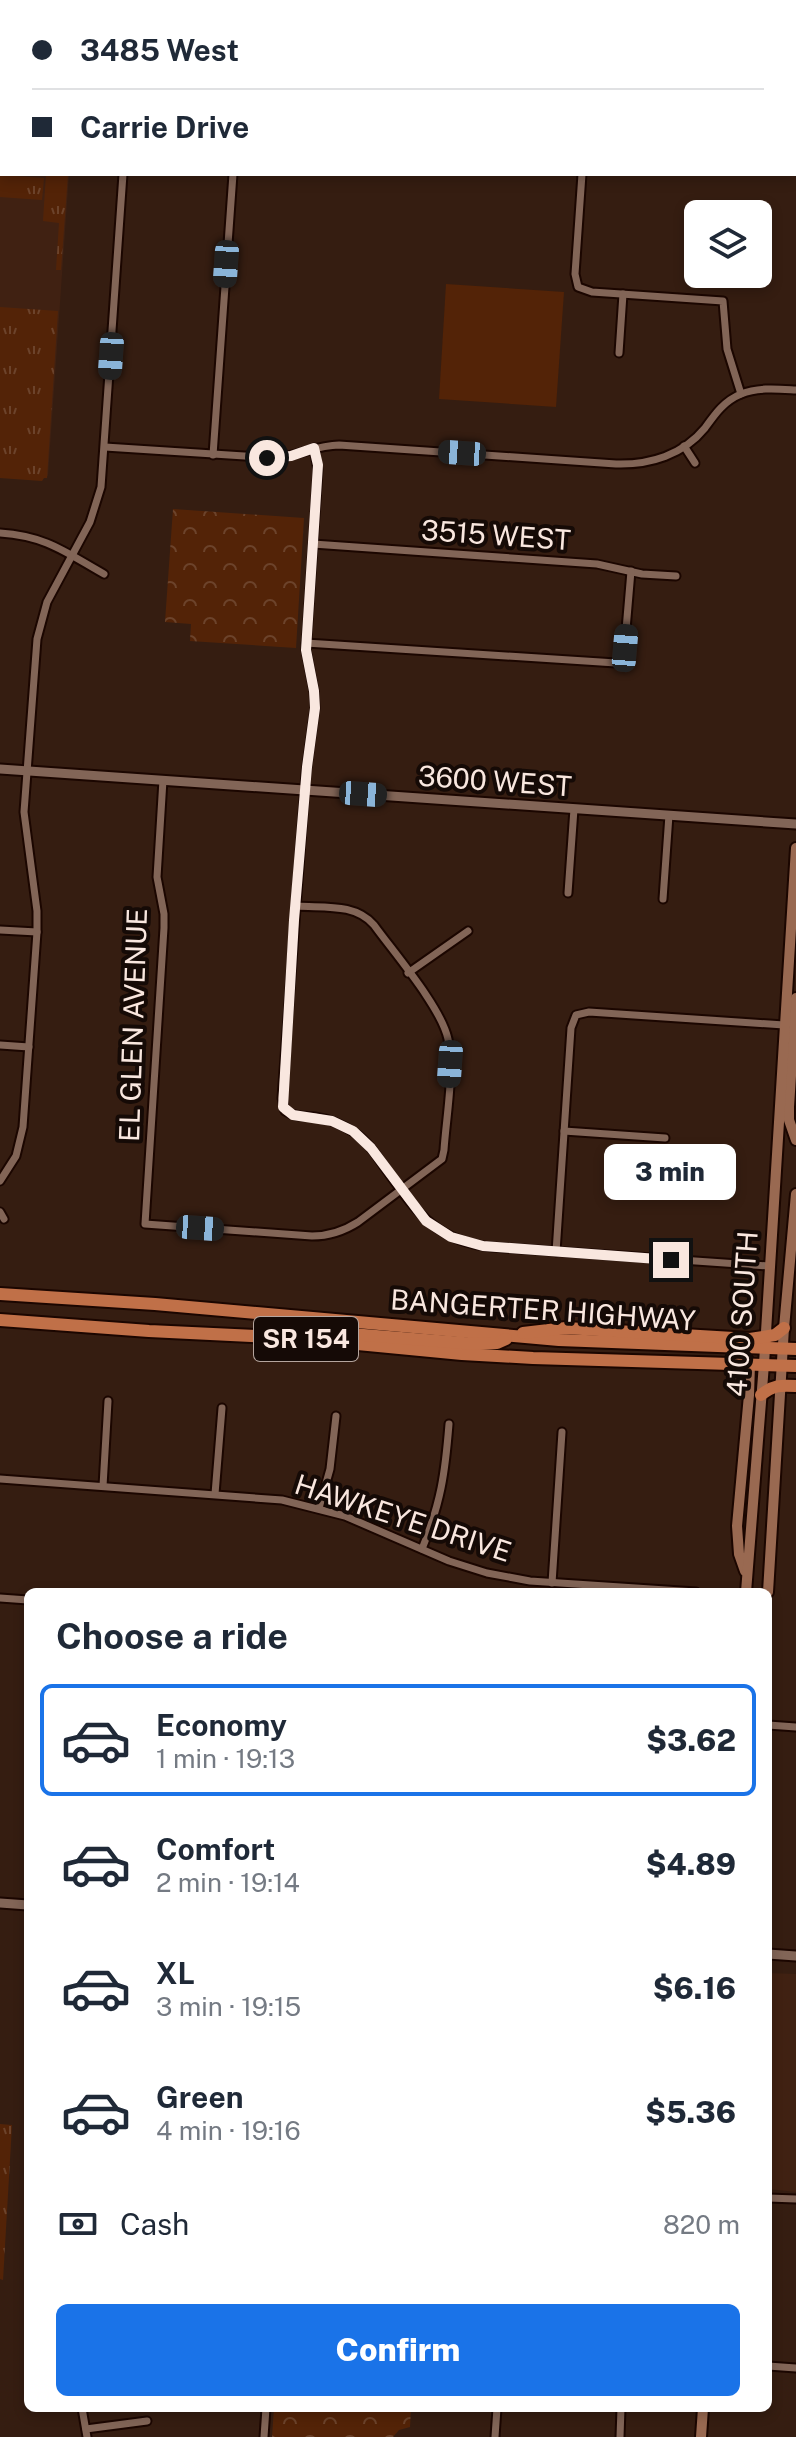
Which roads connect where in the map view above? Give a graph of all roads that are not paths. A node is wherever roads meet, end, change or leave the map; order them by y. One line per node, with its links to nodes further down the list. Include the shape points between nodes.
1 (123, 176): 9 (street)
2 (233, 176): 11 (street)
3 (582, 176): 4 (street, via 578,287)
4 (623, 294): 5 (street); 7 (street, via 723,301 727,349)
5 (619, 353)
6 (796, 390): 7 (street)
7 (741, 394): 8 (street)
8 (684, 446): 10 (street, via 654,461 629,464 339,445); 12 (street)
9 (105, 447): 11 (street); 15 (street, via 97,505)
10 (314, 448): 11 (street, via 275,458); 14 (street, via 318,470)
11 (213, 455)
12 (695, 463)
13 (0, 533): 15 (street, via 30,536)
14 (313, 544): 16 (street, 3515 WEST, via 597,564); 19 (street)
15 (71, 555): 17 (street); 21 (street, via 39,626)
16 (631, 571): 18 (street, 3515 WEST); 19 (street, via 625,648 620,660 607,663)
17 (104, 574)
18 (676, 576)
19 (306, 643): 23 (street, via 315,703)
20 (0, 769): 21 (street, 3600 WEST)
21 (27, 771): 22 (street, 3600 WEST); 33 (street, via 25,828)
22 (163, 780): 23 (street, 3600 WEST); 45 (street, EL GLEN AVENUE, via 157,877 164,928 145,1224 328,1235 358,1222)
23 (305, 790): 24 (street, 3600 WEST); 30 (street)
24 (574, 809): 25 (street, 3600 WEST); 28 (street)
25 (669, 815): 26 (street, 3600 WEST); 29 (street)
26 (796, 824)
27 (796, 848): 34 (main road, 4100 SOUTH)
28 (568, 893)
29 (663, 899)
30 (297, 906): 35 (street, via 360,913); 45 (street, via 285,1111 353,1131)
31 (0, 930): 33 (street)
32 (468, 931): 35 (street)
33 (37, 932): 40 (street)
34 (789, 950): 36 (main road); 38 (main road, 4100 SOUTH)
35 (408, 973): 45 (street, via 442,1022 450,1064 443,1157)
36 (796, 980)
37 (796, 998): 43 (main road, via 789,1107)
38 (784, 1025): 41 (street, via 576,1015); 48 (main road, 4100 SOUTH)
39 (0, 1045): 40 (street)
40 (29, 1047): 44 (street, via 22,1137)
41 (564, 1131): 42 (street); 47 (street)
42 (665, 1138)
43 (796, 1140)
44 (0, 1181)
45 (402, 1190): 47 (street, via 426,1221 459,1240)
46 (796, 1194): 51 (main road, 4100 SOUTH)
47 (556, 1252): 48 (street)
48 (769, 1266): 54 (main road, 4100 SOUTH)
49 (0, 1294): 52 (highway, BANGERTER HIGHWAY / SR 154)
50 (0, 1320): 53 (highway, BANGERTER HIGHWAY / SR 154)
51 (784, 1328): 54 (highway); 56 (main road, 4100 SOUTH)
52 (511, 1337): 53 (highway, via 485,1344 314,1331); 54 (highway, via 566,1328); 55 (highway, BANGERTER HIGHWAY / SR 154)
53 (295, 1338): 57 (highway, BANGERTER HIGHWAY / SR 154, via 519,1358)
54 (765, 1343): 55 (highway, BANGERTER HIGHWAY / SR 154); 56 (highway, BANGERTER HIGHWAY / SR 154); 58 (main road, 4100 SOUTH)
55 (733, 1347): 57 (main road)
56 (789, 1348): 59 (main road, 4100 SOUTH)
57 (750, 1364): 58 (highway, BANGERTER HIGHWAY / SR 154); 74 (main road, via 737,1540)
58 (764, 1364): 59 (highway, BANGERTER HIGHWAY / SR 154); 63 (main road, 4100 SOUTH)
59 (782, 1365): 60 (highway, BANGERTER HIGHWAY / SR 154); 61 (main road, 4100 SOUTH)
60 (796, 1366)
61 (780, 1385): 62 (highway); 63 (highway); 81 (main road, 4100 SOUTH)
62 (796, 1386)
63 (761, 1395): 74 (main road, 4100 SOUTH)
64 (108, 1401): 70 (street)
65 (222, 1408): 71 (street)
66 (336, 1416): 72 (street)
67 (449, 1424): 73 (street, via 442,1490)
68 (562, 1432): 76 (street)
69 (0, 1479): 70 (street, HAWKEYE DRIVE)
70 (103, 1486): 71 (street, HAWKEYE DRIVE)
71 (215, 1494): 72 (street, HAWKEYE DRIVE)
72 (319, 1508): 73 (street, HAWKEYE DRIVE)
73 (422, 1549): 75 (street, HAWKEYE DRIVE, via 474,1570)
74 (747, 1576): 79 (main road, 4100 SOUTH); 80 (main road)
75 (518, 1579): 76 (street, HAWKEYE DRIVE); 77 (street)
76 (552, 1583): 78 (street, HAWKEYE DRIVE)
77 (516, 1588)
78 (632, 1588)
79 (746, 1588)
80 (752, 1588)
81 (768, 1588)
82 (0, 1598): 83 (street)
83 (24, 1600)
84 (772, 1725): 85 (street)
85 (796, 1727)
86 (0, 1903): 87 (street)
87 (24, 1905)
88 (772, 1954): 89 (street)
89 (796, 1956)
90 (772, 2198): 91 (street)
91 (796, 2199)
92 (772, 2366): 93 (street)
93 (796, 2368)
94 (83, 2412): 100 (street)
95 (266, 2412): 101 (street)
96 (497, 2412): 102 (street)
97 (621, 2412): 103 (street)
98 (703, 2412): 104 (main road)
99 (147, 2421): 100 (street)
100 (86, 2433)
101 (264, 2437)
102 (495, 2437)
103 (620, 2437)
104 (701, 2437)

